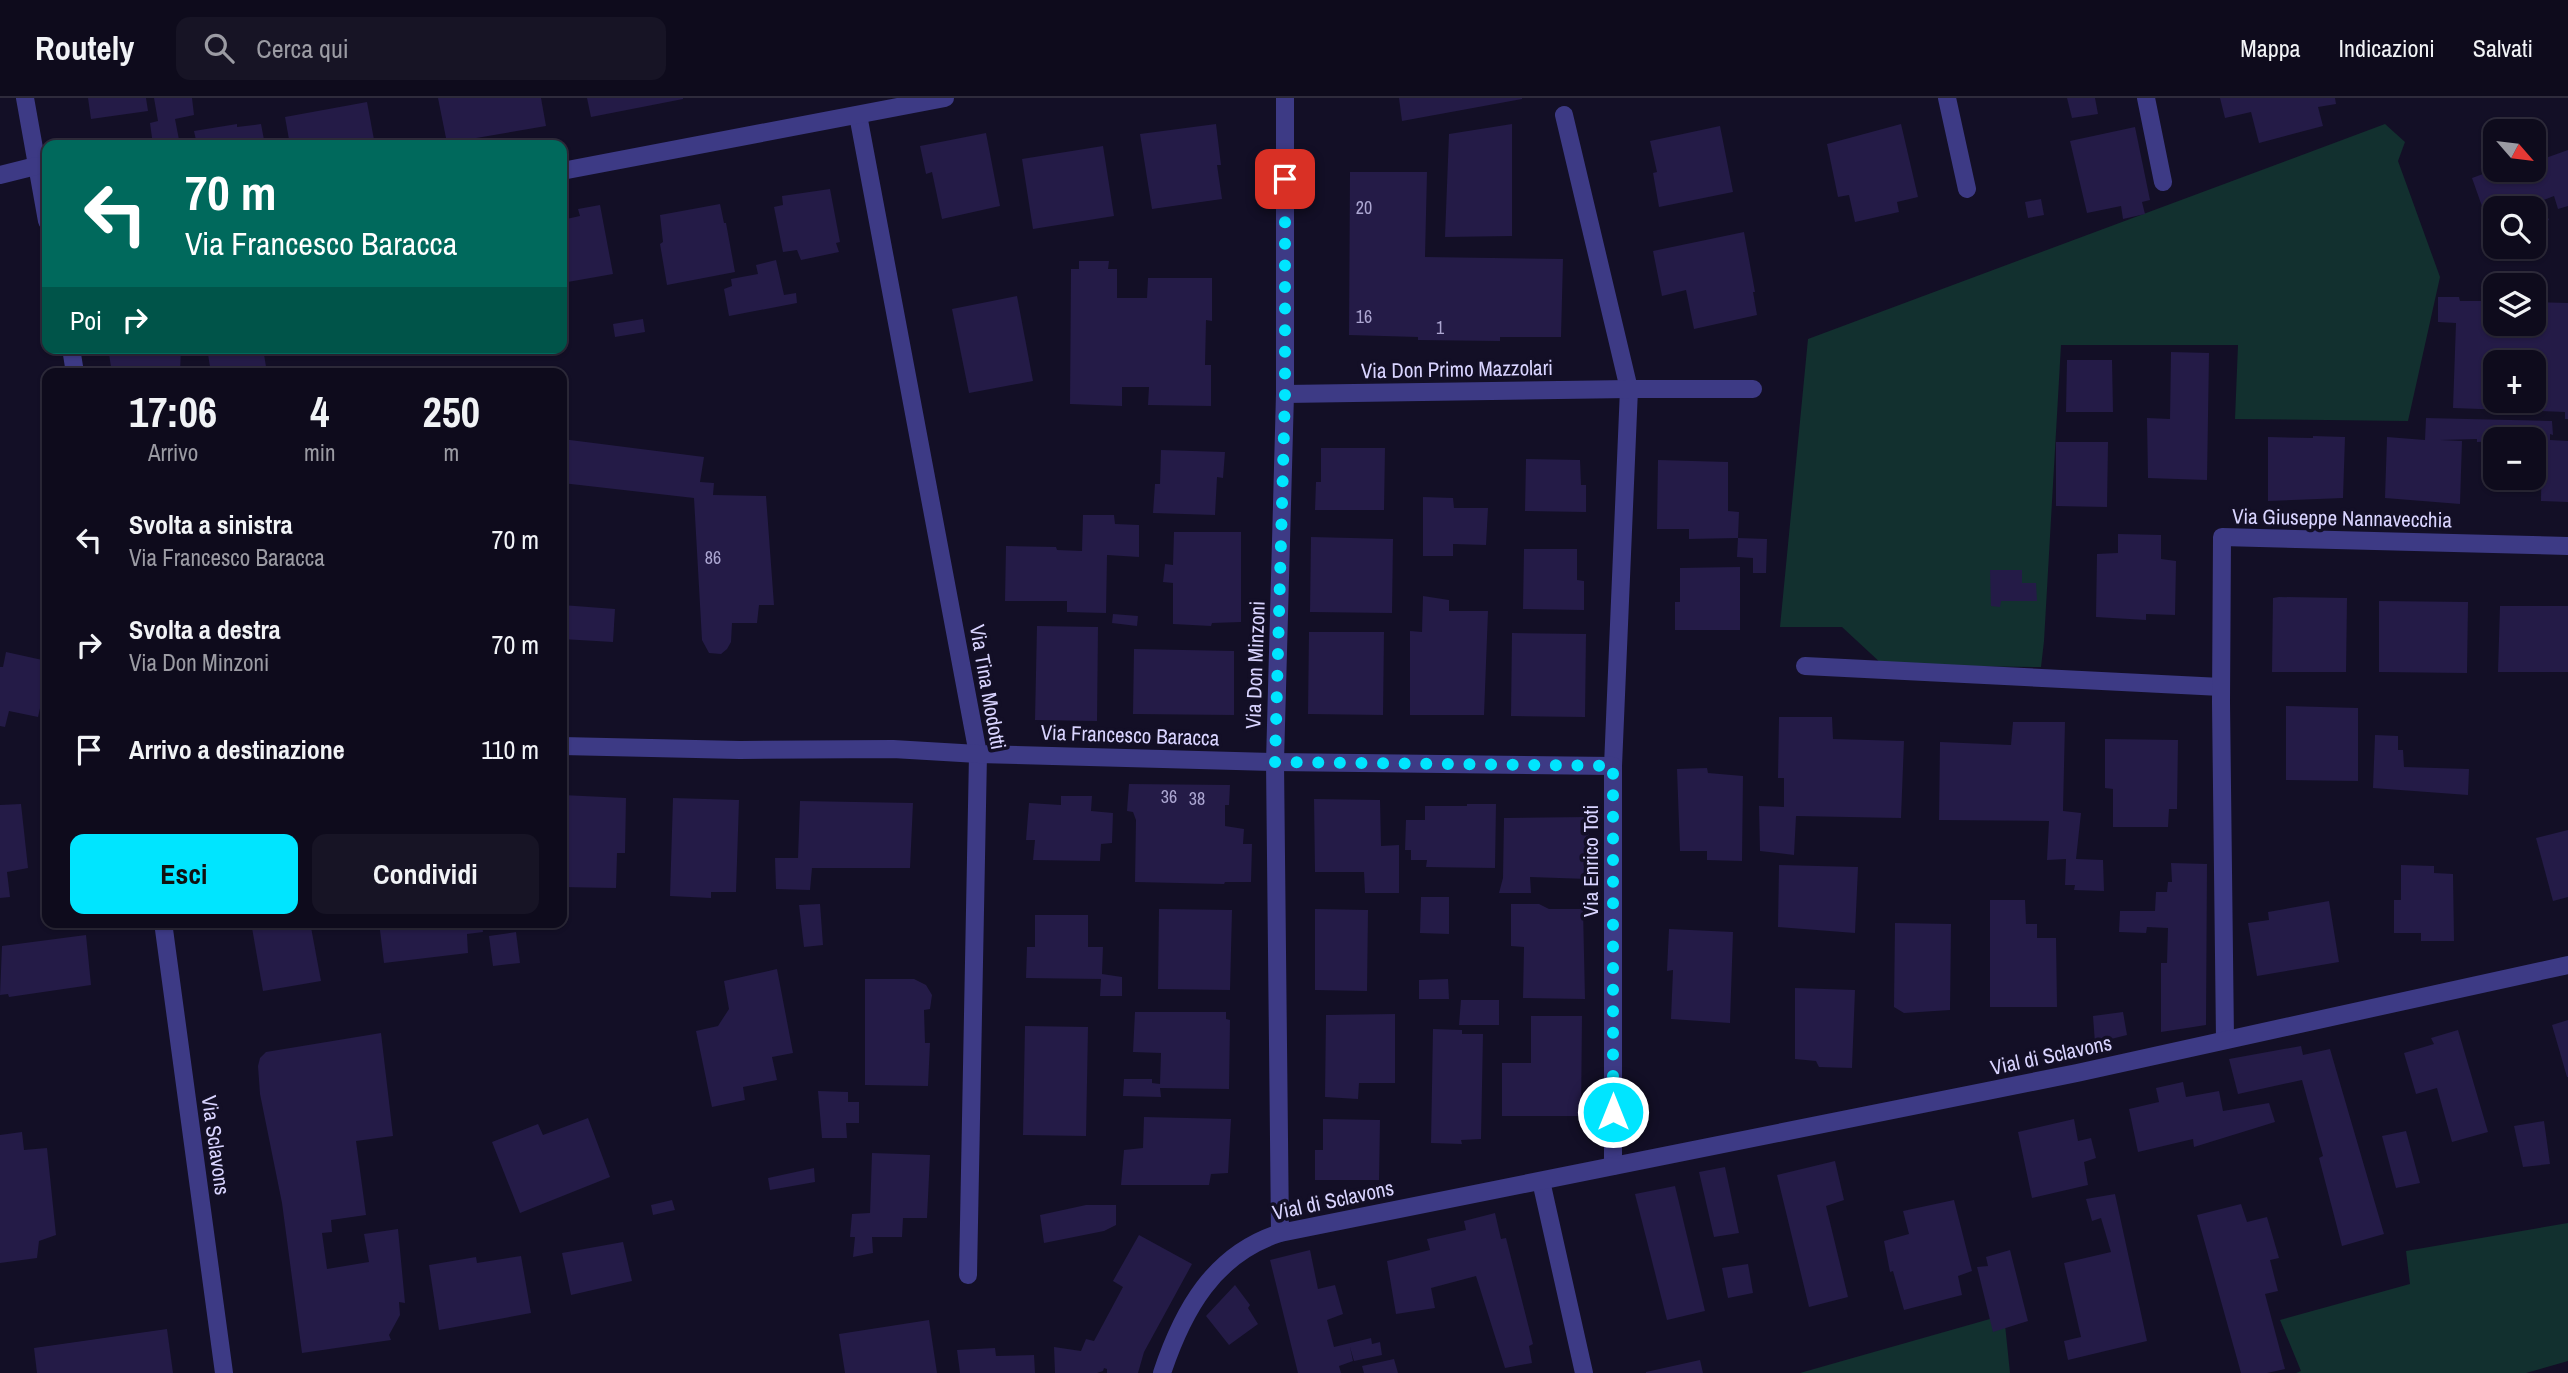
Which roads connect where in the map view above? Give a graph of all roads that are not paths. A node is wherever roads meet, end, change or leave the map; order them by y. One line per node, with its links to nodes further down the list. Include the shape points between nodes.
1 (25, 98): 8 (street)
2 (945, 98): 7 (street)
3 (1285, 98): 16 (street, Via Don Minzoni)
4 (1947, 98): 12 (street)
5 (2146, 98): 11 (street)
6 (1564, 114): 14 (street)
7 (858, 115): 9 (street); 21 (street, Via Tina Modotti)
8 (36, 166): 10 (street); 13 (street)
9 (567, 170)
10 (0, 174)
11 (2163, 182)
12 (1967, 189)
13 (42, 195)
14 (1629, 389): 15 (street, Via Don Primo Mazzolari); 16 (street, Via Don Primo Mazzolari); 23 (street, Via Enrico Toti)
15 (1753, 390)
16 (1285, 394): 22 (street, Via Don Minzoni)
17 (2568, 546): 19 (street, Via Giuseppe Nannavecchia, via 2222,537)
18 (1805, 666): 19 (street)
19 (2221, 687): 26 (street, Via Giuseppe Nannavecchia)
20 (567, 746): 21 (street, Via Francesco Baracca)
21 (978, 754): 22 (street, Via Francesco Baracca); 30 (street, Via Tina Modotti)
22 (1275, 762): 23 (street, Via Francesco Baracca); 29 (street, Via Don Minzoni)
23 (1613, 766): 27 (street, Via Enrico Toti)
24 (164, 928): 31 (street, Via Sclavons)
25 (2568, 965): 26 (street, Vial di Sclavons)
26 (2225, 1040): 27 (street, Vial di Sclavons)
27 (1613, 1166): 28 (street, Vial di Sclavons)
28 (1541, 1181): 29 (street, Vial di Sclavons); 33 (street)
29 (1280, 1233): 32 (street, Vial di Sclavons, via 1256,1241 1220,1268 1188,1311)
30 (968, 1275)
31 (224, 1373)
32 (1162, 1373)
33 (1584, 1373)

